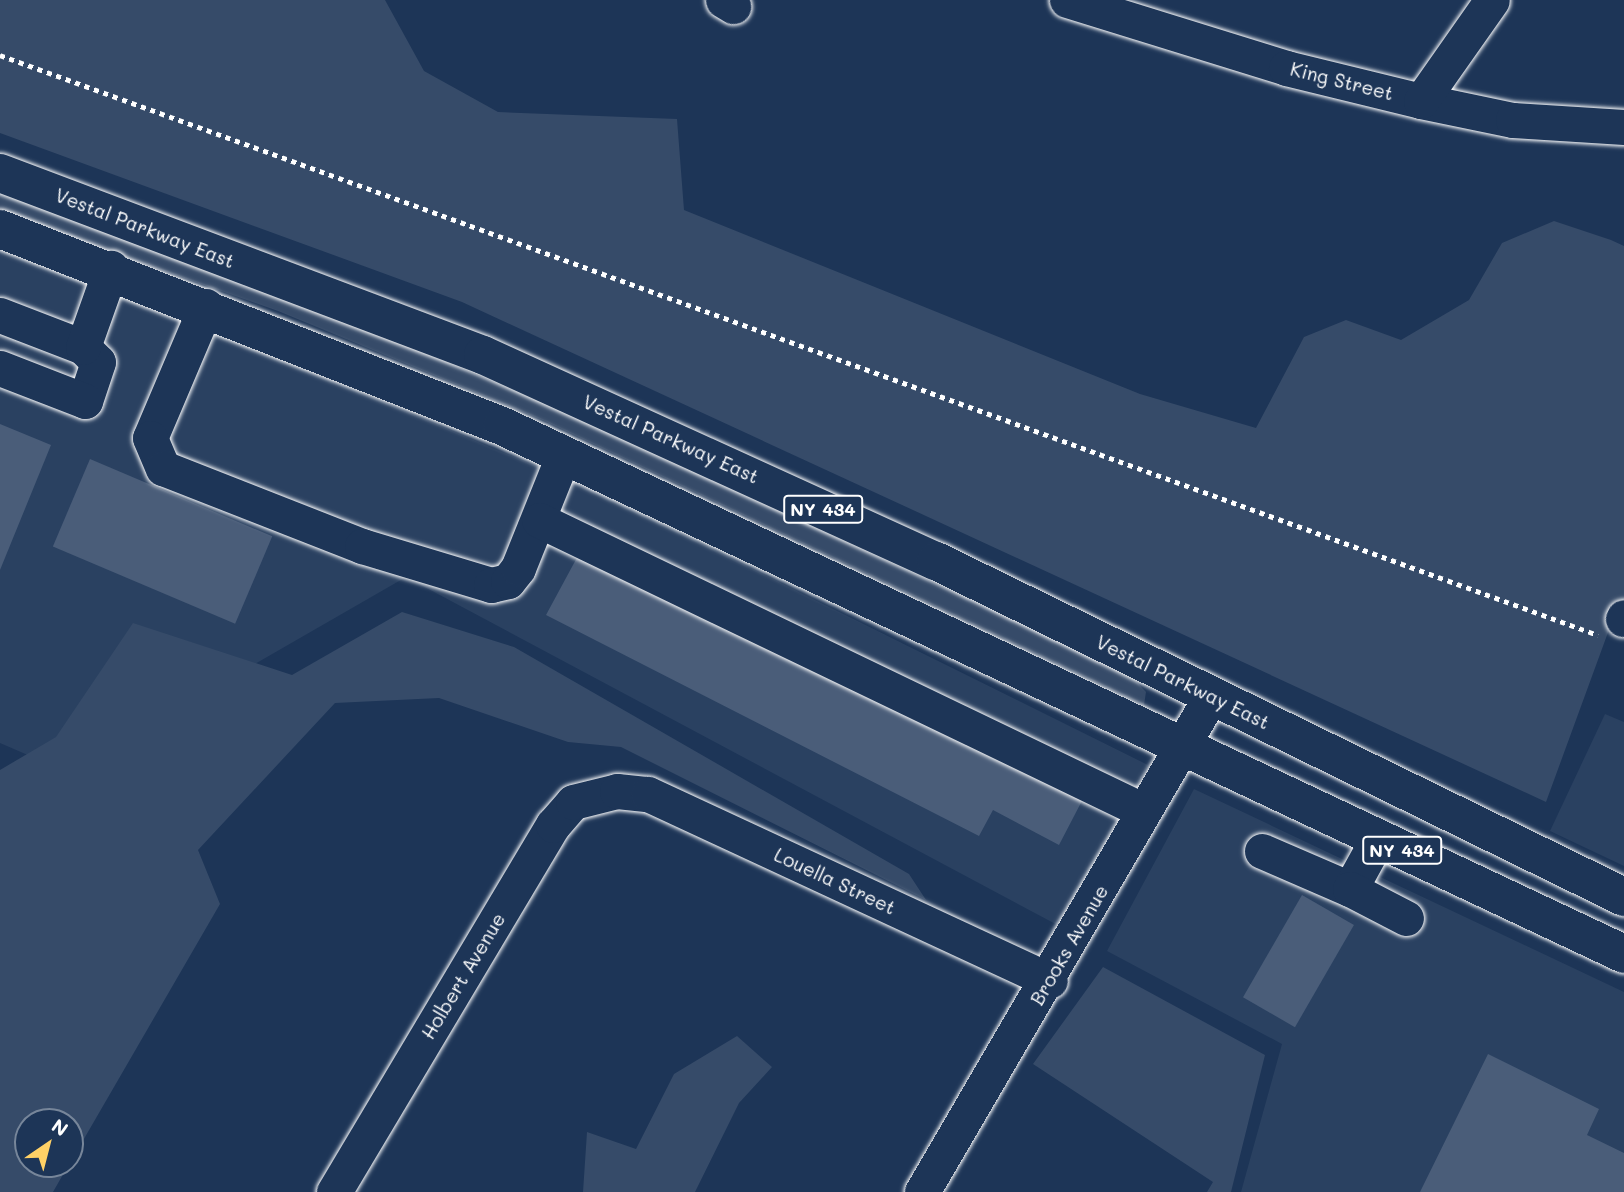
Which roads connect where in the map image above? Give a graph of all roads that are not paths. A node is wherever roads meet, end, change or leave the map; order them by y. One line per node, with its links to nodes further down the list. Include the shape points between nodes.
1 (1067, 0): 3 (street, King Street, via 1235,54)
2 (1492, 0): 3 (street)
3 (1421, 101): 4 (street, King Street, via 1513,120)
4 (1624, 127)
5 (0, 173): 14 (main road, Vestal Parkway East / NY 434, via 483,355 936,561)
6 (0, 229): 7 (main road, NY 434)
7 (111, 268): 8 (main road, NY 434); 10 (street)
8 (206, 306): 12 (main road, NY 434); 13 (street, via 150,438 163,468 362,546 491,585 508,582)
9 (0, 315): 10 (street)
10 (83, 347): 11 (street, via 98,362 85,401)
11 (0, 368)
12 (564, 456): 13 (street); 15 (main road, NY 434)
13 (539, 520): 17 (street)
14 (1211, 696): 15 (street, Brooks Avenue); 21 (main road, Vestal Parkway East / NY 434)
15 (1181, 746): 17 (street, Brooks Avenue); 18 (main road, NY 434)
16 (617, 791): 24 (street, Louella Street, via 648,794); 25 (street, Holbert Avenue, via 573,803 553,825)
17 (1144, 811): 24 (street, Brooks Avenue)
18 (1377, 838): 20 (street); 23 (main road, NY 434)
19 (1262, 851): 20 (street)
20 (1350, 890): 22 (street)
21 (1624, 897)
22 (1406, 918)
23 (1624, 954)
24 (1050, 981): 26 (street, Brooks Avenue)
25 (334, 1192)
26 (922, 1192)

